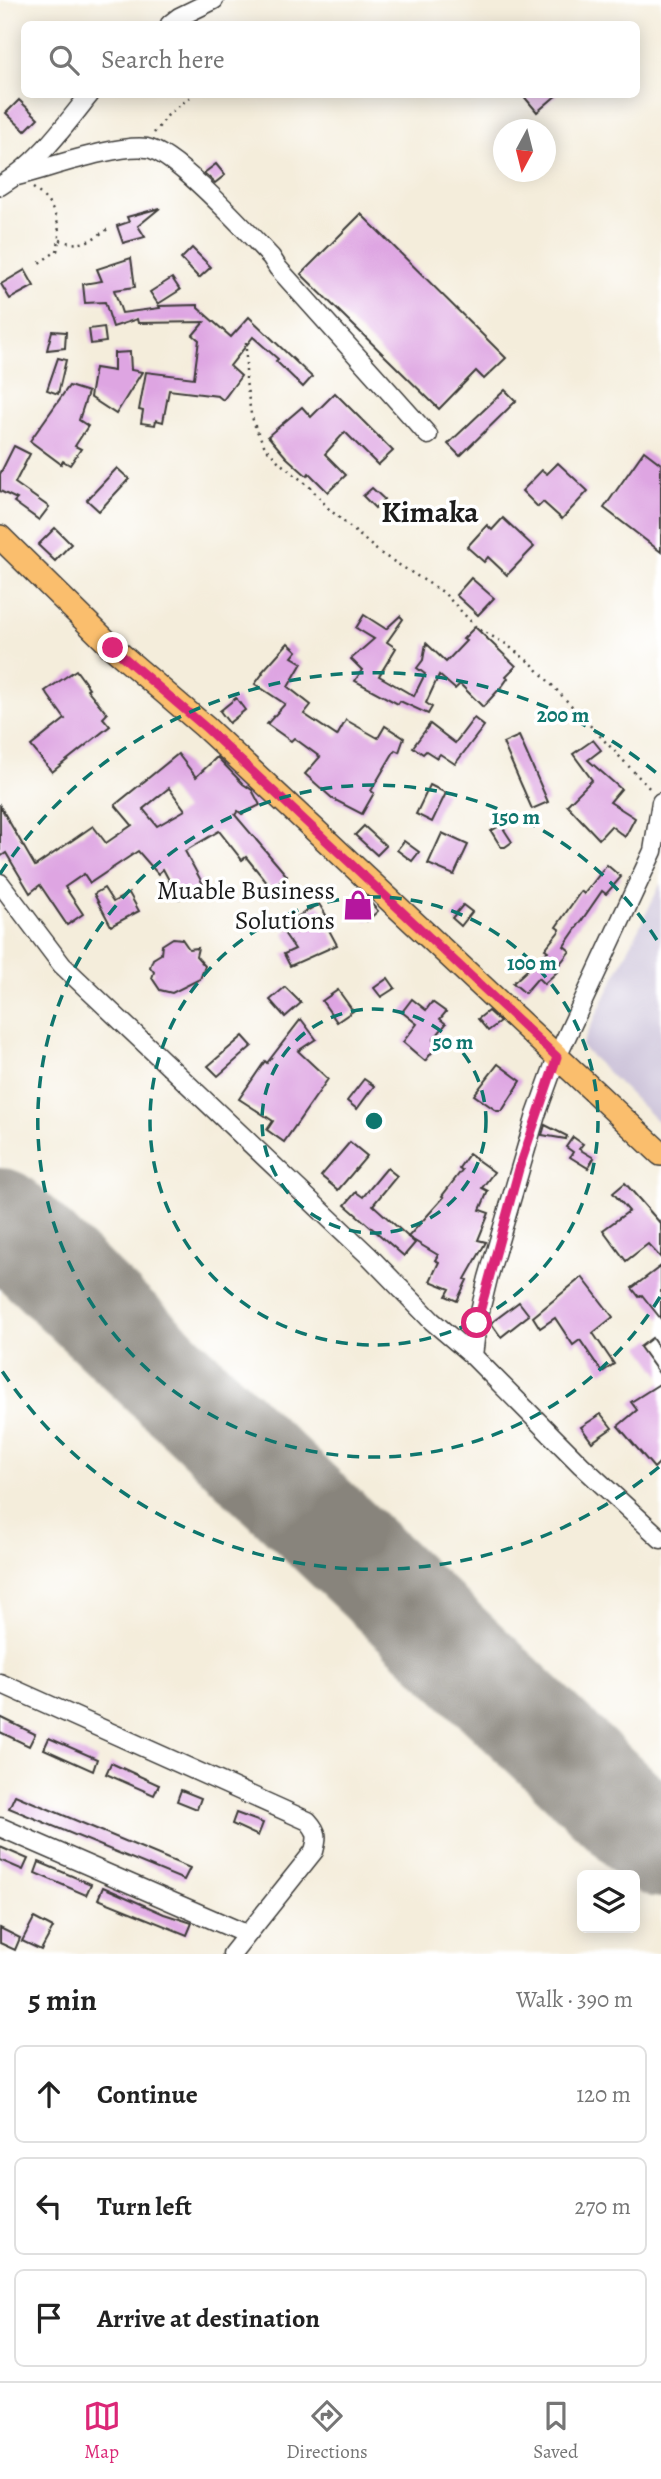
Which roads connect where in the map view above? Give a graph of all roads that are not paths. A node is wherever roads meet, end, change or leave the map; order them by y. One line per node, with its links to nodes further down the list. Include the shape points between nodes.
1 (214, 0): 2 (street)
2 (174, 21)
3 (87, 98): 4 (street)
4 (17, 176): 5 (street); 6 (street, via 109,151 146,148 159,153 200,186 271,257)
5 (0, 186)
6 (428, 435)
7 (0, 537): 10 (main road, via 113,648 205,727)
8 (661, 802): 10 (street, via 653,851)
9 (0, 883): 12 (street, via 62,965)
10 (557, 1057): 11 (main road); 12 (street, via 488,1278)
11 (661, 1154)
12 (473, 1356): 13 (street)
13 (661, 1539)
14 (0, 1684): 16 (street, via 308,1821 318,1838 314,1850)
15 (0, 1827): 16 (street)
16 (246, 1934): 17 (street)
17 (232, 1954)

